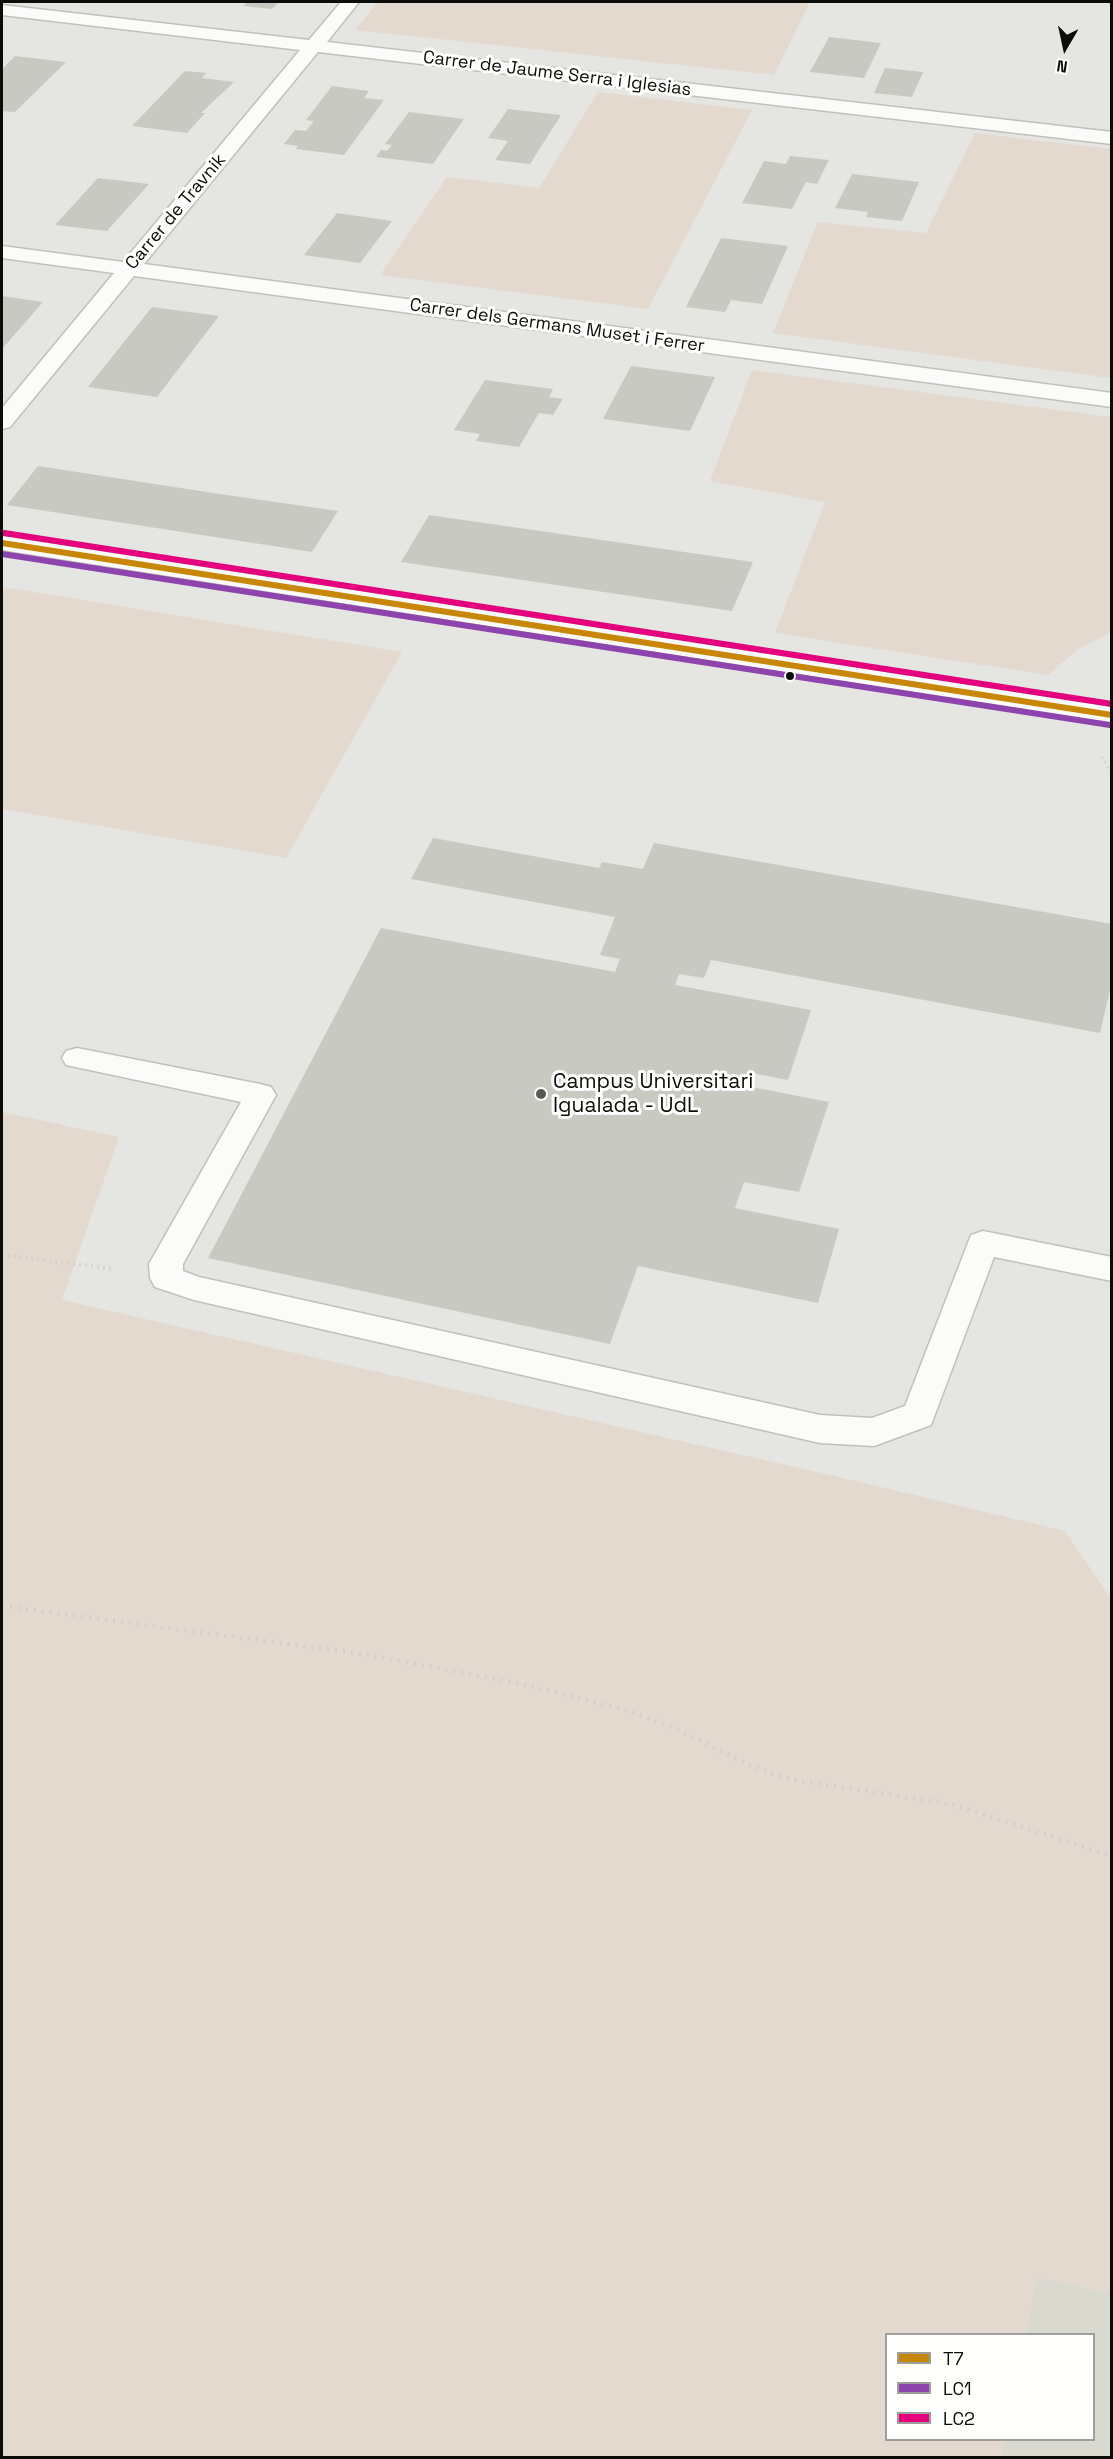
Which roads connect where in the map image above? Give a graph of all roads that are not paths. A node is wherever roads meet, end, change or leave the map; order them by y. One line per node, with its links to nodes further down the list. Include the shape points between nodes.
1 (350, 2): 3 (street, Carrer de Travnik)
2 (2, 10): 3 (street, Carrer de Jaume Serra i Iglesias)
3 (313, 46): 4 (street, Carrer de Jaume Serra i Iglesias); 6 (street, Carrer de Travnik)
4 (1112, 138)
5 (2, 252): 6 (street, Carrer dels Germans Muset i Ferrer)
6 (128, 269): 7 (street, Carrer dels Germans Muset i Ferrer); 8 (street, Carrer de Travnik)
7 (1112, 400)
8 (2, 422)
9 (2, 543): 10 (street)
10 (1112, 715)
11 (77, 1058): 12 (street, via 260,1095 166,1263 166,1278 194,1288 820,1429 873,1432 919,1415 983,1243)
12 (1112, 1269)

